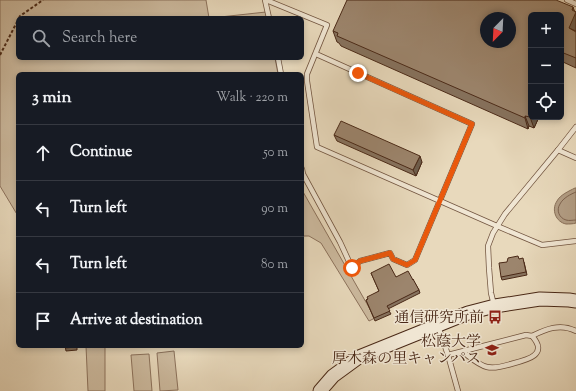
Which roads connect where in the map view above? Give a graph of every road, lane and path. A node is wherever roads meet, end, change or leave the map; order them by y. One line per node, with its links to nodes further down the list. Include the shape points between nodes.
1 (43, 0): 5 (path)
2 (266, 0): 6 (lane); 8 (lane, via 328,25)
3 (567, 0): 4 (lane)
4 (576, 4)
5 (20, 16)
6 (269, 16)
7 (16, 25): 9 (path)
8 (316, 54): 16 (lane, via 306,81 317,147); 16 (lane, via 472,124)
9 (0, 55)
10 (278, 60): 11 (lane)
11 (281, 72)
12 (576, 127): 13 (lane)
13 (558, 150): 14 (lane); 17 (lane)
14 (576, 158)
15 (304, 176): 16 (lane, via 352,268 360,261 390,253 393,259 407,265 415,260)
16 (440, 201): 17 (lane)
17 (497, 226): 18 (lane, via 542,245); 20 (lane, via 488,246 491,293)
18 (576, 241)
19 (576, 301): 20 (street, via 540,299)
20 (495, 306): 21 (street)
21 (438, 325): 25 (lane); 26 (street, via 359,357 333,376)
22 (576, 331): 23 (lane, via 563,327 546,329)
23 (532, 336): 24 (lane, via 526,335); 24 (lane, via 538,348 532,358 498,367 485,367)
24 (463, 352): 25 (lane)
25 (448, 356): 27 (lane)
26 (320, 391)
27 (458, 391)

